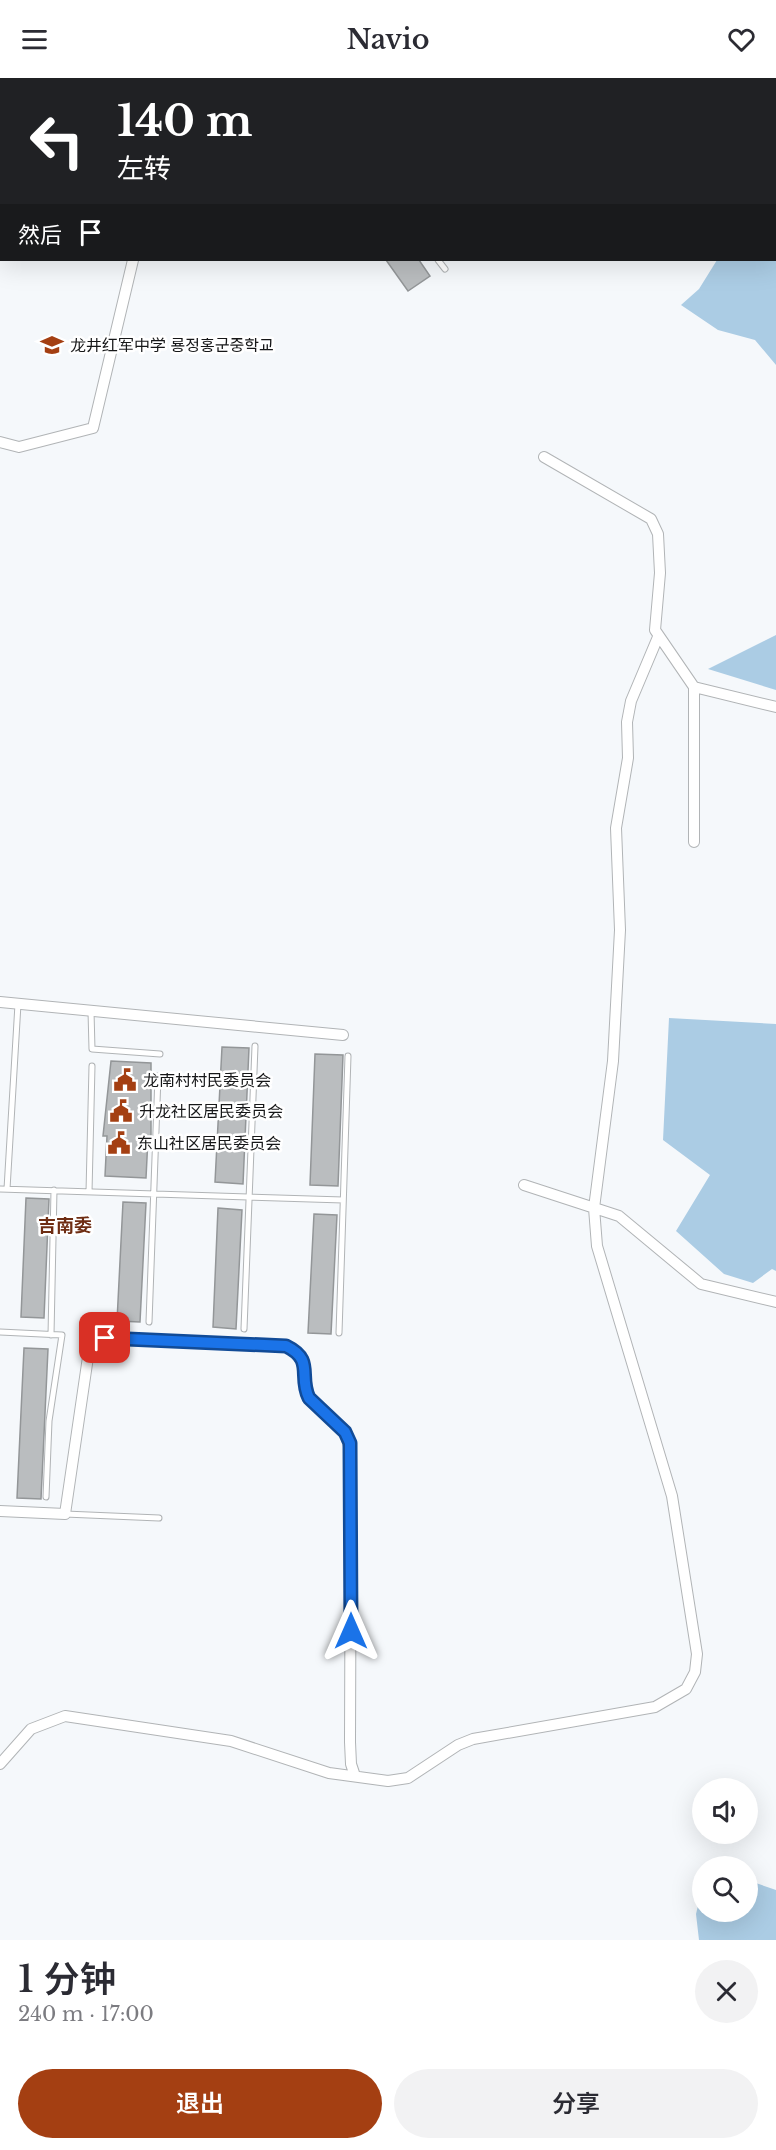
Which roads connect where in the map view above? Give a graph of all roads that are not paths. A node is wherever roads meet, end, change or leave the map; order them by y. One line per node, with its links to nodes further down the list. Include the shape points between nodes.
1 (133, 261): 4 (street, via 93,428 19,447)
2 (439, 261): 3 (lane)
3 (445, 269)
4 (0, 442)
5 (544, 457): 6 (street, via 651,519 658,534)
6 (658, 637): 7 (street); 26 (street, via 631,701 627,722 628,758 616,828 620,930 613,1061)
7 (694, 687): 8 (street); 9 (street)
8 (776, 706)
9 (694, 842)
10 (0, 1002): 11 (street)
11 (18, 1004): 12 (street); 20 (lane)
12 (91, 1010): 13 (street); 15 (lane, via 92,1048)
13 (343, 1035)
14 (255, 1046): 24 (lane)
15 (160, 1054)
16 (348, 1056): 25 (lane)
17 (92, 1066): 22 (lane)
18 (158, 1076): 23 (lane)
19 (524, 1185): 26 (street)
20 (3, 1189): 21 (lane)
21 (54, 1190): 22 (lane); 32 (lane)
22 (88, 1191): 23 (lane)
23 (154, 1194): 24 (lane); 28 (lane)
24 (249, 1198): 25 (lane); 29 (lane)
25 (343, 1200): 31 (lane)
26 (594, 1208): 27 (street, via 619,1216 701,1284); 38 (street, via 597,1246 672,1496 697,1654 695,1672 686,1689 655,1707 473,1739 408,1778 388,1781)
27 (776, 1302)
28 (149, 1323)
29 (244, 1329)
30 (0, 1332): 32 (lane)
31 (339, 1333)
32 (51, 1335): 33 (lane, via 62,1335 49,1421)
33 (46, 1497)
34 (0, 1511): 35 (street)
35 (65, 1514): 36 (lane); 38 (street, via 88,1357 96,1341 105,1338 275,1345 296,1350 306,1367 309,1398 345,1432 351,1453 350,1742)
36 (159, 1518)
37 (0, 1764): 38 (street, via 31,1729 65,1716 231,1741 329,1773)
38 (355, 1776)

